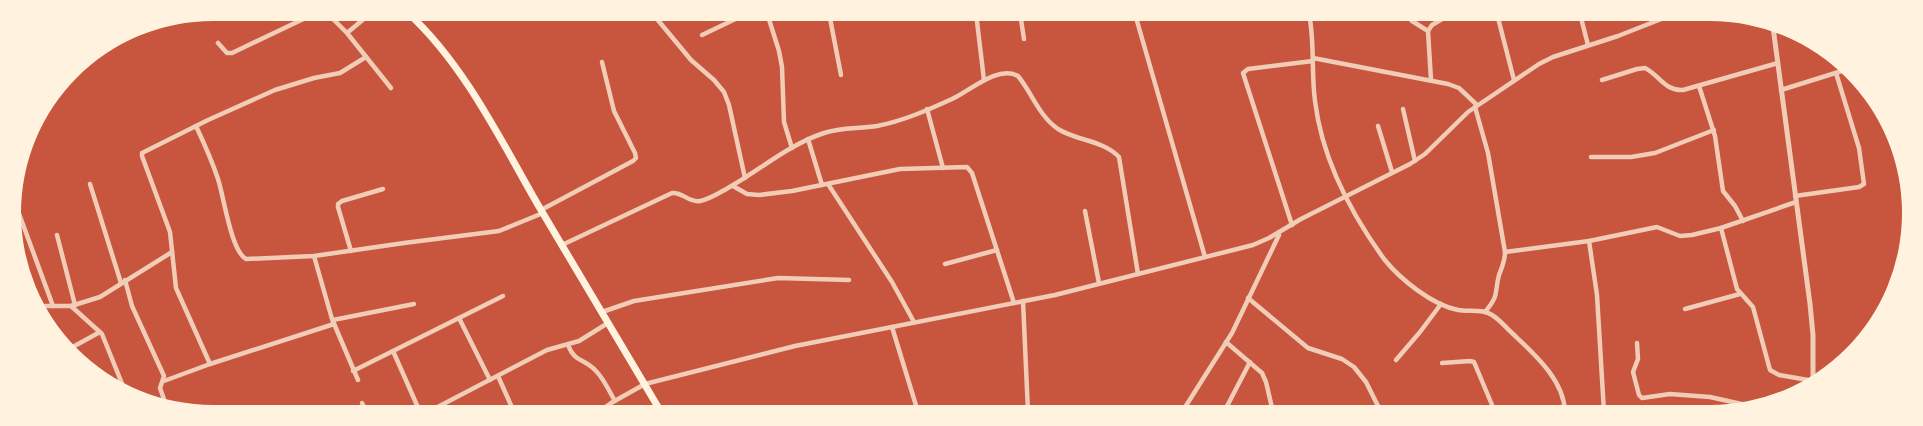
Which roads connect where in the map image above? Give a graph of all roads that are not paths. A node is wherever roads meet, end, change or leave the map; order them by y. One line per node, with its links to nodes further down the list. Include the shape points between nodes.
1 (299, 21): 23 (street, via 232,53 227,53)
2 (335, 21): 20 (street)
3 (361, 21): 20 (street)
4 (416, 21): 60 (highway, via 440,45 456,68)
5 (659, 21): 51 (street, via 691,60 724,92)
6 (731, 21): 21 (street)
7 (770, 21): 46 (street, via 782,67 784,122)
8 (831, 21): 31 (street)
9 (977, 21): 32 (street)
10 (1021, 21): 22 (street)
11 (1138, 21): 75 (street)
12 (1310, 21): 26 (street)
13 (1416, 21): 18 (street)
14 (1440, 21): 18 (street)
15 (1499, 21): 34 (street)
16 (1582, 21): 24 (street)
17 (1655, 21): 24 (street)
18 (1428, 30): 33 (street)
19 (1774, 32): 28 (street)
20 (347, 33): 25 (street)
21 (702, 35)
22 (1024, 39)
23 (218, 43)
24 (1588, 45): 34 (street, via 1553,57)
25 (366, 57): 37 (street); 42 (street, via 340,73 274,90)
26 (1313, 60): 33 (street); 58 (street, via 1320,127); 64 (street, via 1248,69 1242,73)
27 (602, 62): 60 (street, via 614,111 636,158)
28 (1778, 63): 36 (street); 38 (street)
29 (1840, 72): 30 (street)
30 (1836, 73): 38 (street); 57 (street, via 1859,148 1864,184)
31 (842, 75)
32 (984, 80): 40 (street, via 955,98); 77 (street, via 1010,73 1018,76 1057,128 1108,148 1119,157)
33 (1431, 80): 39 (street, via 1459,88)
34 (1514, 80): 39 (street)
35 (1602, 80): 36 (street, via 1645,68 1672,89)
36 (1700, 86): 44 (street)
37 (390, 88)
38 (1781, 90): 57 (street)
39 (1476, 106): 48 (street); 73 (street, via 1488,153)
40 (927, 109): 45 (street, via 876,126 826,132); 49 (street)
41 (1403, 109): 48 (street)
42 (196, 126): 71 (street, via 144,151 142,155 166,220); 74 (street, via 218,178 233,237 242,256 250,259)
43 (1378, 126): 50 (street)
44 (1714, 130): 47 (street, via 1655,153); 63 (street, via 1723,191)
45 (808, 139): 46 (street); 54 (street)
46 (792, 148): 51 (street)
47 (1591, 157)
48 (1415, 161): 50 (street)
49 (943, 168): 53 (street, via 900,169); 70 (street, via 964,167 970,170)
50 (1392, 172): 58 (street)
51 (745, 178): 55 (street)
52 (90, 184): 79 (street)
53 (828, 184): 54 (street); 96 (street)
54 (822, 185): 55 (street, via 759,195 746,194)
55 (733, 186): 69 (street, via 698,202 678,193 668,195)
56 (383, 189): 72 (street, via 338,204)
57 (1795, 196): 59 (street)
58 (1344, 197): 64 (street); 87 (street, via 1386,261 1417,290)
59 (1796, 202): 63 (street); 110 (street, via 1810,304)
60 (542, 211): 69 (highway); 72 (street, via 499,231)
61 (1086, 211): 80 (street)
62 (22, 221): 90 (street)
63 (1743, 221): 65 (street)
64 (1292, 225): 66 (street)
65 (1721, 228): 68 (street, via 1680,236 1657,227); 81 (street)
66 (1279, 234): 75 (street, via 1253,245); 83 (street)
67 (57, 236): 88 (street)
68 (1589, 241): 73 (street); 134 (street, via 1597,295)
69 (562, 245): 92 (highway)
70 (997, 250): 76 (street); 85 (street)
71 (172, 252): 79 (street); 108 (street, via 176,288)
72 (351, 252): 74 (street)
73 (1505, 252): 93 (street, via 1495,300)
74 (314, 256): 95 (street)
75 (1205, 257): 77 (street)
76 (945, 264)
77 (1138, 274): 80 (street)
78 (849, 280): 92 (street, via 778,278 634,301)
79 (123, 282): 88 (street, via 100,297); 116 (street, via 164,374)
80 (1099, 283): 84 (street)
81 (1740, 294): 91 (street); 114 (street, via 1753,307 1772,372)
82 (502, 296): 94 (street)
83 (1248, 298): 100 (street); 131 (street, via 1308,348 1342,359 1354,367)
84 (1023, 301): 85 (street); 127 (street)
85 (1014, 303): 96 (street)
86 (414, 304): 95 (street)
87 (1441, 304): 93 (street, via 1459,310); 105 (street)
88 (73, 305): 90 (street); 99 (street)
89 (45, 306): 90 (street)
90 (53, 306)
91 (1685, 308)
92 (602, 312): 97 (highway)
93 (1485, 312): 133 (street, via 1495,317 1545,366)
94 (459, 318): 104 (street); 113 (street)
95 (333, 322): 108 (street); 109 (street)
96 (914, 322): 98 (street)
97 (608, 323): 102 (street); 117 (highway)
98 (892, 327): 117 (street, via 795,346); 126 (street)
99 (100, 332): 103 (street); 115 (street)
100 (1226, 342): 106 (street); 128 (street)
101 (1637, 343): 120 (street, via 1638,360 1633,372 1640,397 1670,394)
102 (568, 345): 111 (street, via 547,350); 119 (street, via 574,356 597,372)
103 (75, 346)
104 (393, 351): 109 (street); 121 (street)
105 (1396, 360)
106 (1250, 362): 129 (street); 130 (street, via 1264,376)
107 (1442, 363): 132 (street, via 1474,362)
108 (210, 364): 116 (street)
109 (353, 371): 112 (street)
110 (1814, 374)
111 (498, 376): 113 (street); 123 (street)
112 (358, 380)
113 (490, 380): 122 (street)
114 (1804, 380)
115 (121, 381)
116 (164, 381): 118 (street, via 160,388)
117 (645, 384): 119 (street); 125 (highway)
118 (164, 398)
119 (615, 401): 124 (street)
120 (1736, 403)
121 (417, 405)
122 (442, 405)
123 (511, 405)
124 (609, 405)
125 (657, 405)
126 (916, 405)
127 (1028, 405)
128 (1186, 405)
129 (1228, 405)
130 (1271, 405)
131 (1377, 405)
132 (1491, 405)
133 (1563, 405)
134 (1604, 405)

